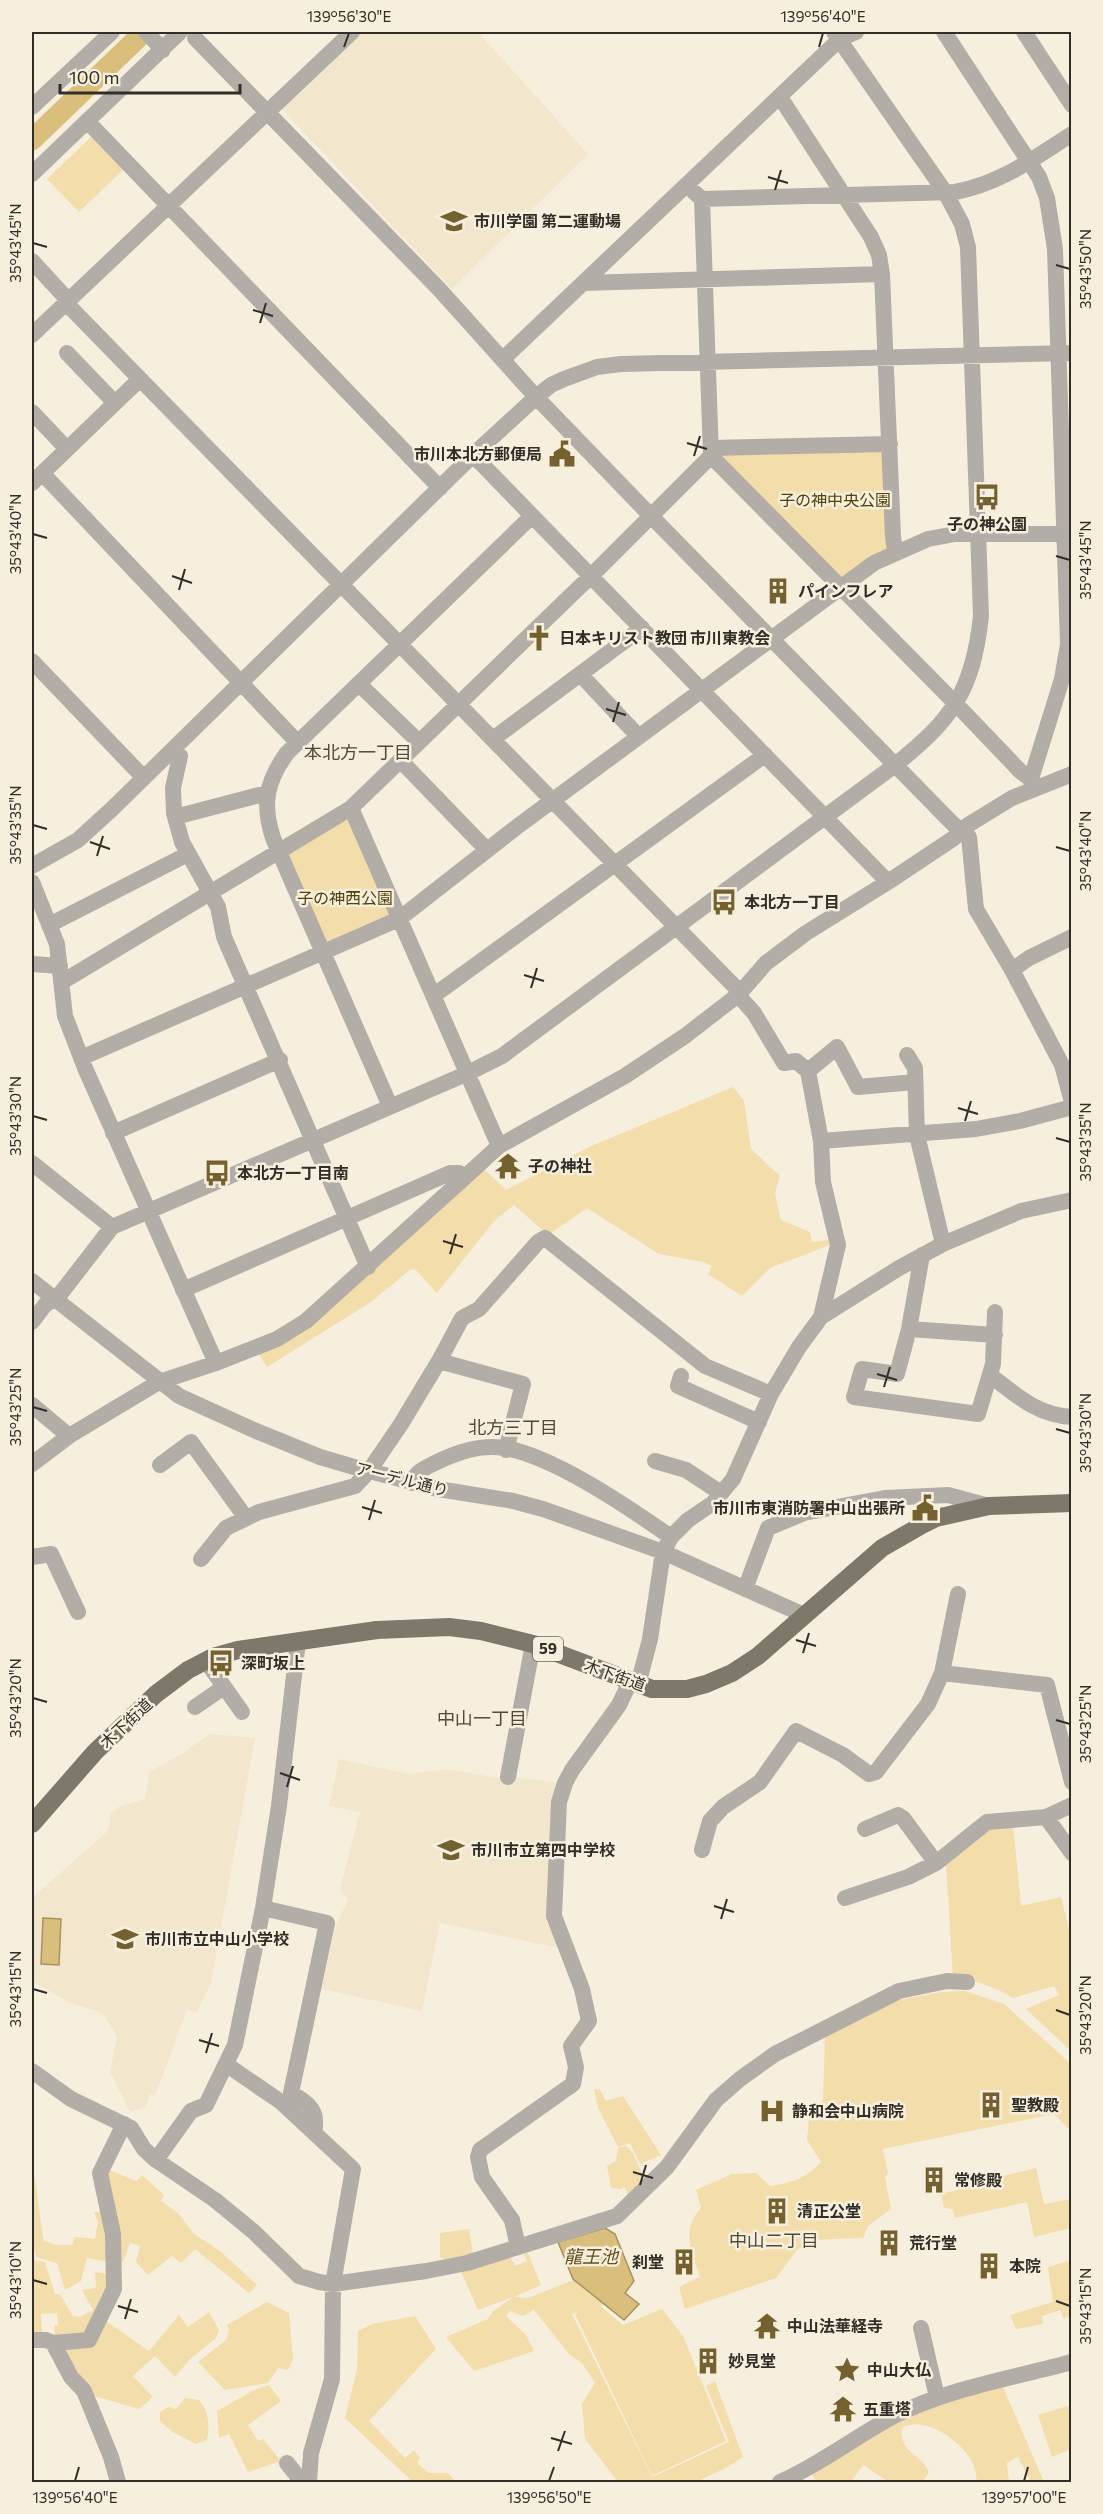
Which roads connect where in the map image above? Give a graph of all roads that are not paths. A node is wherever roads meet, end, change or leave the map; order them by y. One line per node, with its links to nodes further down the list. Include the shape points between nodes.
1 (112, 32): 12 (street)
2 (146, 32): 9 (street)
3 (352, 32): 13 (street)
4 (856, 32): 8 (street)
5 (944, 32): 16 (street)
6 (1024, 32): 11 (street)
7 (188, 35): 9 (street); 13 (street)
8 (837, 35): 10 (street); 19 (street)
9 (163, 50): 14 (street)
10 (780, 97): 18 (street); 20 (street)
11 (1071, 105)
12 (32, 107)
13 (267, 112): 22 (street); 33 (street)
14 (87, 121): 17 (street); 22 (street)
15 (1071, 134): 16 (street)
16 (1030, 161): 19 (street, via 983,186); 30 (street, via 1052,220)
17 (32, 174)
18 (687, 185): 21 (street); 26 (street)
19 (945, 192): 20 (street); 31 (street, via 962,224 968,247)
20 (844, 195): 21 (street); 24 (street, via 871,237)
21 (702, 199): 25 (street)
22 (170, 206): 27 (street); 45 (street)
23 (32, 261): 27 (street, via 66,298)
24 (882, 274): 25 (street); 32 (street)
25 (705, 280): 26 (street); 34 (street)
26 (584, 284): 33 (street)
27 (66, 303): 28 (street); 35 (street)
28 (33, 330)
29 (67, 353): 37 (street)
30 (1065, 353): 31 (street); 39 (street)
31 (972, 354): 32 (street); 48 (street)
32 (887, 357): 34 (street); 40 (street)
33 (503, 359): 36 (street)
34 (707, 361): 36 (street, via 597,368 551,385); 42 (street)
35 (140, 379): 37 (street); 52 (street)
36 (536, 397): 43 (street); 47 (street)
37 (115, 402): 41 (street)
38 (32, 412): 41 (street)
39 (1067, 436): 49 (street)
40 (890, 444): 42 (street); 50 (street)
41 (67, 449): 44 (street)
42 (711, 452): 47 (street); 53 (street)
43 (473, 455): 45 (street); 46 (street)
44 (37, 478): 60 (street)
45 (440, 488): 52 (street)
46 (532, 516): 51 (street); 57 (street)
47 (651, 516): 51 (street); 56 (street)
48 (979, 533): 49 (street); 50 (street, via 928,539); 64 (street, via 979,636 970,674)
49 (1068, 534): 54 (street)
50 (896, 552): 53 (street)
51 (591, 576): 55 (street); 63 (street)
52 (342, 585): 57 (street); 60 (street)
53 (839, 587): 56 (street); 64 (street)
54 (1070, 622): 75 (street, via 1062,679)
55 (642, 628): 59 (street); 62 (street)
56 (771, 639): 62 (street); 72 (street)
57 (400, 644): 61 (street); 63 (street)
58 (32, 661): 74 (street)
59 (580, 674): 65 (street); 66 (street)
60 (241, 684): 68 (street); 69 (street)
61 (359, 684): 67 (street); 68 (street)
62 (701, 690): 65 (street); 70 (street)
63 (459, 704): 66 (street); 67 (street)
64 (956, 704): 72 (street, via 936,730); 75 (street)
65 (639, 737): 77 (street)
66 (493, 739): 77 (street)
67 (418, 742): 71 (street)
68 (297, 743): 76 (street, via 275,770)
69 (174, 750): 74 (street); 79 (street, via 180,756 173,788)
70 (765, 755): 80 (street); 85 (street)
71 (400, 760): 78 (street); 83 (street)
72 (896, 765): 80 (street); 81 (street)
73 (1071, 774): 75 (street)
74 (144, 778): 86 (street, via 78,840)
75 (1032, 784): 81 (street)
76 (267, 793): 79 (street); 82 (street, via 267,820)
77 (553, 800): 83 (street); 85 (street)
78 (351, 808): 82 (street); 90 (street)
79 (175, 817): 84 (street)
80 (826, 817): 88 (street); 92 (street)
81 (961, 831): 88 (street); 96 (street, via 969,837 976,909)
82 (279, 850): 89 (street); 94 (street)
83 (487, 850): 90 (street)
84 (188, 854): 89 (street); 91 (street)
85 (615, 863): 92 (street); 100 (street)
86 (32, 866)
87 (32, 882): 91 (street)
88 (888, 882): 99 (street, via 766,963)
89 (209, 891): 97 (street); 98 (street)
90 (399, 919): 94 (street); 100 (street)
91 (49, 926): 97 (street, via 57,944)
92 (677, 926): 99 (street); 105 (street, via 502,1056)
93 (1071, 937): 96 (street)
94 (324, 953): 98 (street); 108 (street)
95 (32, 965): 97 (street)
96 (1012, 970): 107 (street, via 1062,1065)
97 (61, 974): 102 (street, via 65,1016)
98 (246, 985): 102 (street); 103 (street)
99 (739, 994): 104 (street, via 784,1063 796,1061); 114 (street, via 625,1076)
100 (433, 996): 105 (street)
101 (907, 1055): 106 (street, via 915,1068)
102 (81, 1058): 110 (street)
103 (280, 1060): 110 (street); 112 (street)
104 (808, 1071): 106 (street, via 837,1047 858,1087); 113 (street)
105 (466, 1074): 108 (street); 114 (street)
106 (915, 1082): 111 (street)
107 (1071, 1102)
108 (390, 1106): 112 (street)
109 (1071, 1107): 111 (street, via 1009,1123)
110 (113, 1133): 118 (street)
111 (917, 1135): 113 (street); 121 (street)
112 (313, 1140): 118 (street); 119 (street)
113 (821, 1141): 128 (street, via 823,1182 838,1245)
114 (499, 1146): 116 (street)
115 (32, 1163): 120 (street)
116 (464, 1178): 119 (street, via 459,1173 450,1173); 123 (street)
117 (1071, 1200): 121 (street, via 1021,1211)
118 (149, 1211): 120 (street); 125 (street)
119 (347, 1217): 123 (street); 125 (street)
120 (112, 1227): 126 (street)
121 (943, 1244): 122 (street)
122 (922, 1255): 128 (street); 130 (street)
123 (368, 1267): 133 (street, via 306,1321 277,1339)
124 (32, 1281): 126 (street, アーデル通り)
125 (183, 1290): 133 (street)
126 (54, 1299): 129 (street); 136 (street, アーデル通り)
127 (995, 1312): 131 (street)
128 (821, 1317): 137 (street)
129 (32, 1323)
130 (909, 1329): 131 (street); 134 (street, via 897,1374 862,1369 854,1397 978,1414)
131 (995, 1335): 134 (street)
132 (439, 1361): 137 (street, via 462,1318 479,1309 545,1238 705,1366); 142 (street, via 523,1384); 146 (street)
133 (216, 1363): 136 (street)
134 (990, 1374): 139 (street, via 1032,1408)
135 (681, 1376): 140 (street, via 678,1386)
136 (159, 1382): 141 (street); 146 (street, アーデル通り, via 179,1396 256,1431 320,1457)
137 (771, 1394): 140 (street)
138 (32, 1405): 141 (street)
139 (1071, 1417)
140 (759, 1422): 148 (street, via 733,1479)
141 (69, 1436): 144 (street)
142 (506, 1450): 147 (street, via 493,1447 459,1451 416,1473); 152 (street, via 530,1455 617,1499)
143 (655, 1461): 148 (street, via 686,1470)
144 (32, 1464)
145 (160, 1465): 151 (street, via 190,1442)
146 (369, 1471): 147 (street, アーデル通り); 151 (street, via 355,1486)
147 (412, 1482): 153 (street, アーデル通り, via 543,1509)
148 (722, 1493): 152 (street)
149 (1071, 1503): 150 (main road, 木下街道 / 59)
150 (989, 1506): 156 (street, via 948,1496 885,1498 804,1513 768,1528); 159 (main road, 木下街道 / 59, via 936,1518 897,1539)
151 (246, 1518): 155 (street, via 226,1528)
152 (671, 1536): 153 (street)
153 (663, 1552): 156 (street, アーデル通り); 164 (street, via 650,1639)
154 (32, 1557): 158 (street, via 51,1554)
155 (201, 1559)
156 (745, 1589): 159 (street, アーデル通り)
157 (958, 1594): 163 (street)
158 (78, 1612)
159 (804, 1615): 164 (main road, 木下街道 / 59, via 758,1656 706,1684 669,1690)
160 (298, 1641): 161 (main road, 木下街道 / 59, via 402,1627 449,1626); 162 (main road, 木下街道 / 59, via 238,1650); 178 (street)
161 (533, 1644): 164 (main road, 木下街道 / 59); 168 (street)
162 (206, 1660): 165 (street); 172 (main road, 木下街道 / 59, via 170,1682 95,1752)
163 (942, 1673): 169 (street, via 1047,1685); 174 (street, via 928,1704 876,1772 869,1774 843,1755 796,1731 760,1782 723,1807 710,1821)
164 (634, 1684): 185 (street, via 572,1770 559,1802 554,1916 582,1989 588,2021 571,2046 576,2067 573,2084 495,2139 478,2157 482,2177 512,2220)
165 (224, 1687): 166 (street); 167 (street)
166 (195, 1707)
167 (242, 1712)
168 (508, 1777)
169 (1071, 1782)
170 (1071, 1805): 171 (street)
171 (1046, 1817): 175 (street); 176 (street, via 987,1822)
172 (32, 1824)
173 (865, 1829): 176 (street, via 898,1815)
174 (702, 1850)
175 (1071, 1853)
176 (936, 1863): 177 (street, via 908,1877)
177 (845, 1898)
178 (263, 1908): 180 (street, via 235,2045); 183 (street, via 327,1923 291,2093 316,2113)
179 (967, 1982): 185 (street, via 946,1981 899,1991 775,2054 716,2100 667,2168 623,2212)
180 (227, 2065): 183 (street, via 281,2102); 184 (street, via 206,2105 191,2111)
181 (32, 2071): 182 (street, via 71,2099)
182 (124, 2124): 184 (street); 189 (street, via 100,2173 113,2234 114,2289 89,2340)
183 (314, 2133): 186 (street, via 353,2169)
184 (156, 2160): 186 (street, via 246,2226 299,2276)
185 (518, 2247): 186 (street, via 467,2263)
186 (333, 2284): 195 (street, via 333,2373 311,2452)
187 (921, 2328): 191 (street)
188 (32, 2340): 189 (street)
189 (54, 2343): 193 (street, via 71,2377 89,2400)
190 (1071, 2362): 191 (street)
191 (938, 2397): 196 (street, via 894,2416 812,2468)
192 (287, 2463): 194 (street)
193 (118, 2482)
194 (302, 2482)
195 (309, 2482)
196 (780, 2482)

